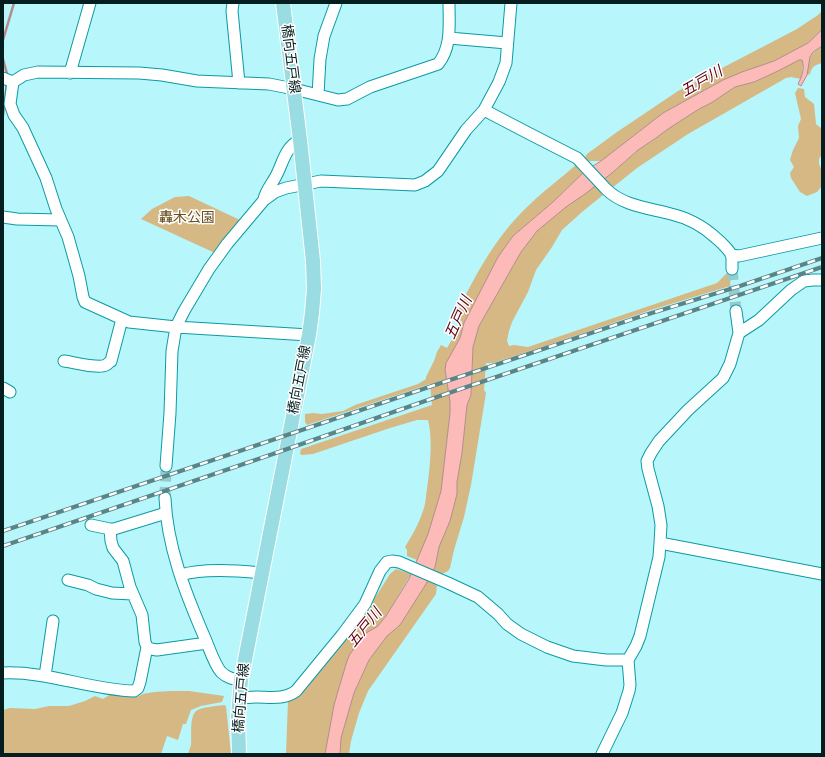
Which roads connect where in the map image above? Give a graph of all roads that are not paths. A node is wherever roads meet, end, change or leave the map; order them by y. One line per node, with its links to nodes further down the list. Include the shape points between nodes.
1 (90, 3): 9 (street)
2 (233, 3): 11 (street)
3 (283, 3): 12 (main road, 橋向五戸線)
4 (336, 3): 13 (street, via 324,36)
5 (449, 3): 7 (street)
6 (511, 3): 8 (street)
7 (449, 38): 8 (street); 13 (street, via 438,64 370,86 347,98 338,100)
8 (507, 43): 14 (street, via 506,63)
9 (70, 73): 10 (street, via 38,72); 11 (street, via 139,73 197,81)
10 (8, 80): 19 (street, via 12,110 46,178)
11 (239, 83): 12 (street, via 270,84)
12 (294, 89): 13 (street); 15 (main road, 橋向五戸線)
13 (318, 95)
14 (484, 110): 16 (street, via 466,130 438,171 425,181 415,185 321,181); 21 (street, via 577,158 610,194 618,199 688,219 701,226 722,242)
15 (300, 140): 16 (main road, 橋向五戸線); 17 (street, via 284,155)
16 (305, 184): 17 (street, via 275,192); 28 (main road, 橋向五戸線, via 314,278)
17 (264, 200): 26 (street, via 209,268)
18 (3, 218): 19 (street)
19 (60, 220): 25 (street, via 80,276 85,302)
20 (822, 238): 21 (street, via 739,256)
21 (731, 255): 22 (street)
22 (732, 269)
23 (822, 280): 27 (street, via 804,281 759,320)
24 (736, 311): 27 (street)
25 (122, 319): 26 (street); 29 (street, via 111,361 106,365 100,367)
26 (176, 327): 28 (street); 30 (street, via 172,351)
27 (739, 333): 35 (street, via 723,378 688,410 650,453 647,461 658,506)
28 (309, 335): 36 (main road, 橋向五戸線)
29 (64, 361)
30 (166, 466)
31 (165, 498): 32 (street)
32 (166, 513): 34 (street); 38 (street)
33 (91, 525): 34 (street)
34 (110, 529): 40 (street, via 113,548 123,561)
35 (660, 543): 37 (street); 44 (street, via 640,636)
36 (262, 574): 38 (street, via 226,571); 47 (main road, 橋向五戸線)
37 (822, 574)
38 (181, 575): 42 (street)
39 (68, 580): 40 (street, via 112,593)
40 (133, 594): 43 (street, via 142,615 144,642)
41 (53, 621): 46 (street)
42 (207, 643): 43 (street, via 157,650); 47 (street, via 221,672 228,678)
43 (147, 647): 46 (street, via 140,682 134,692 104,689)
44 (628, 660): 48 (street, via 573,656 547,647 507,624 478,597 392,561 387,562 380,571 365,604 296,691 283,697); 50 (street, via 629,691 622,713)
45 (3, 673): 46 (street, via 32,673)
46 (45, 676)
47 (241, 680): 48 (main road, 橋向五戸線)
48 (240, 698): 49 (main road, 橋向五戸線)
49 (239, 754)
50 (602, 754)

